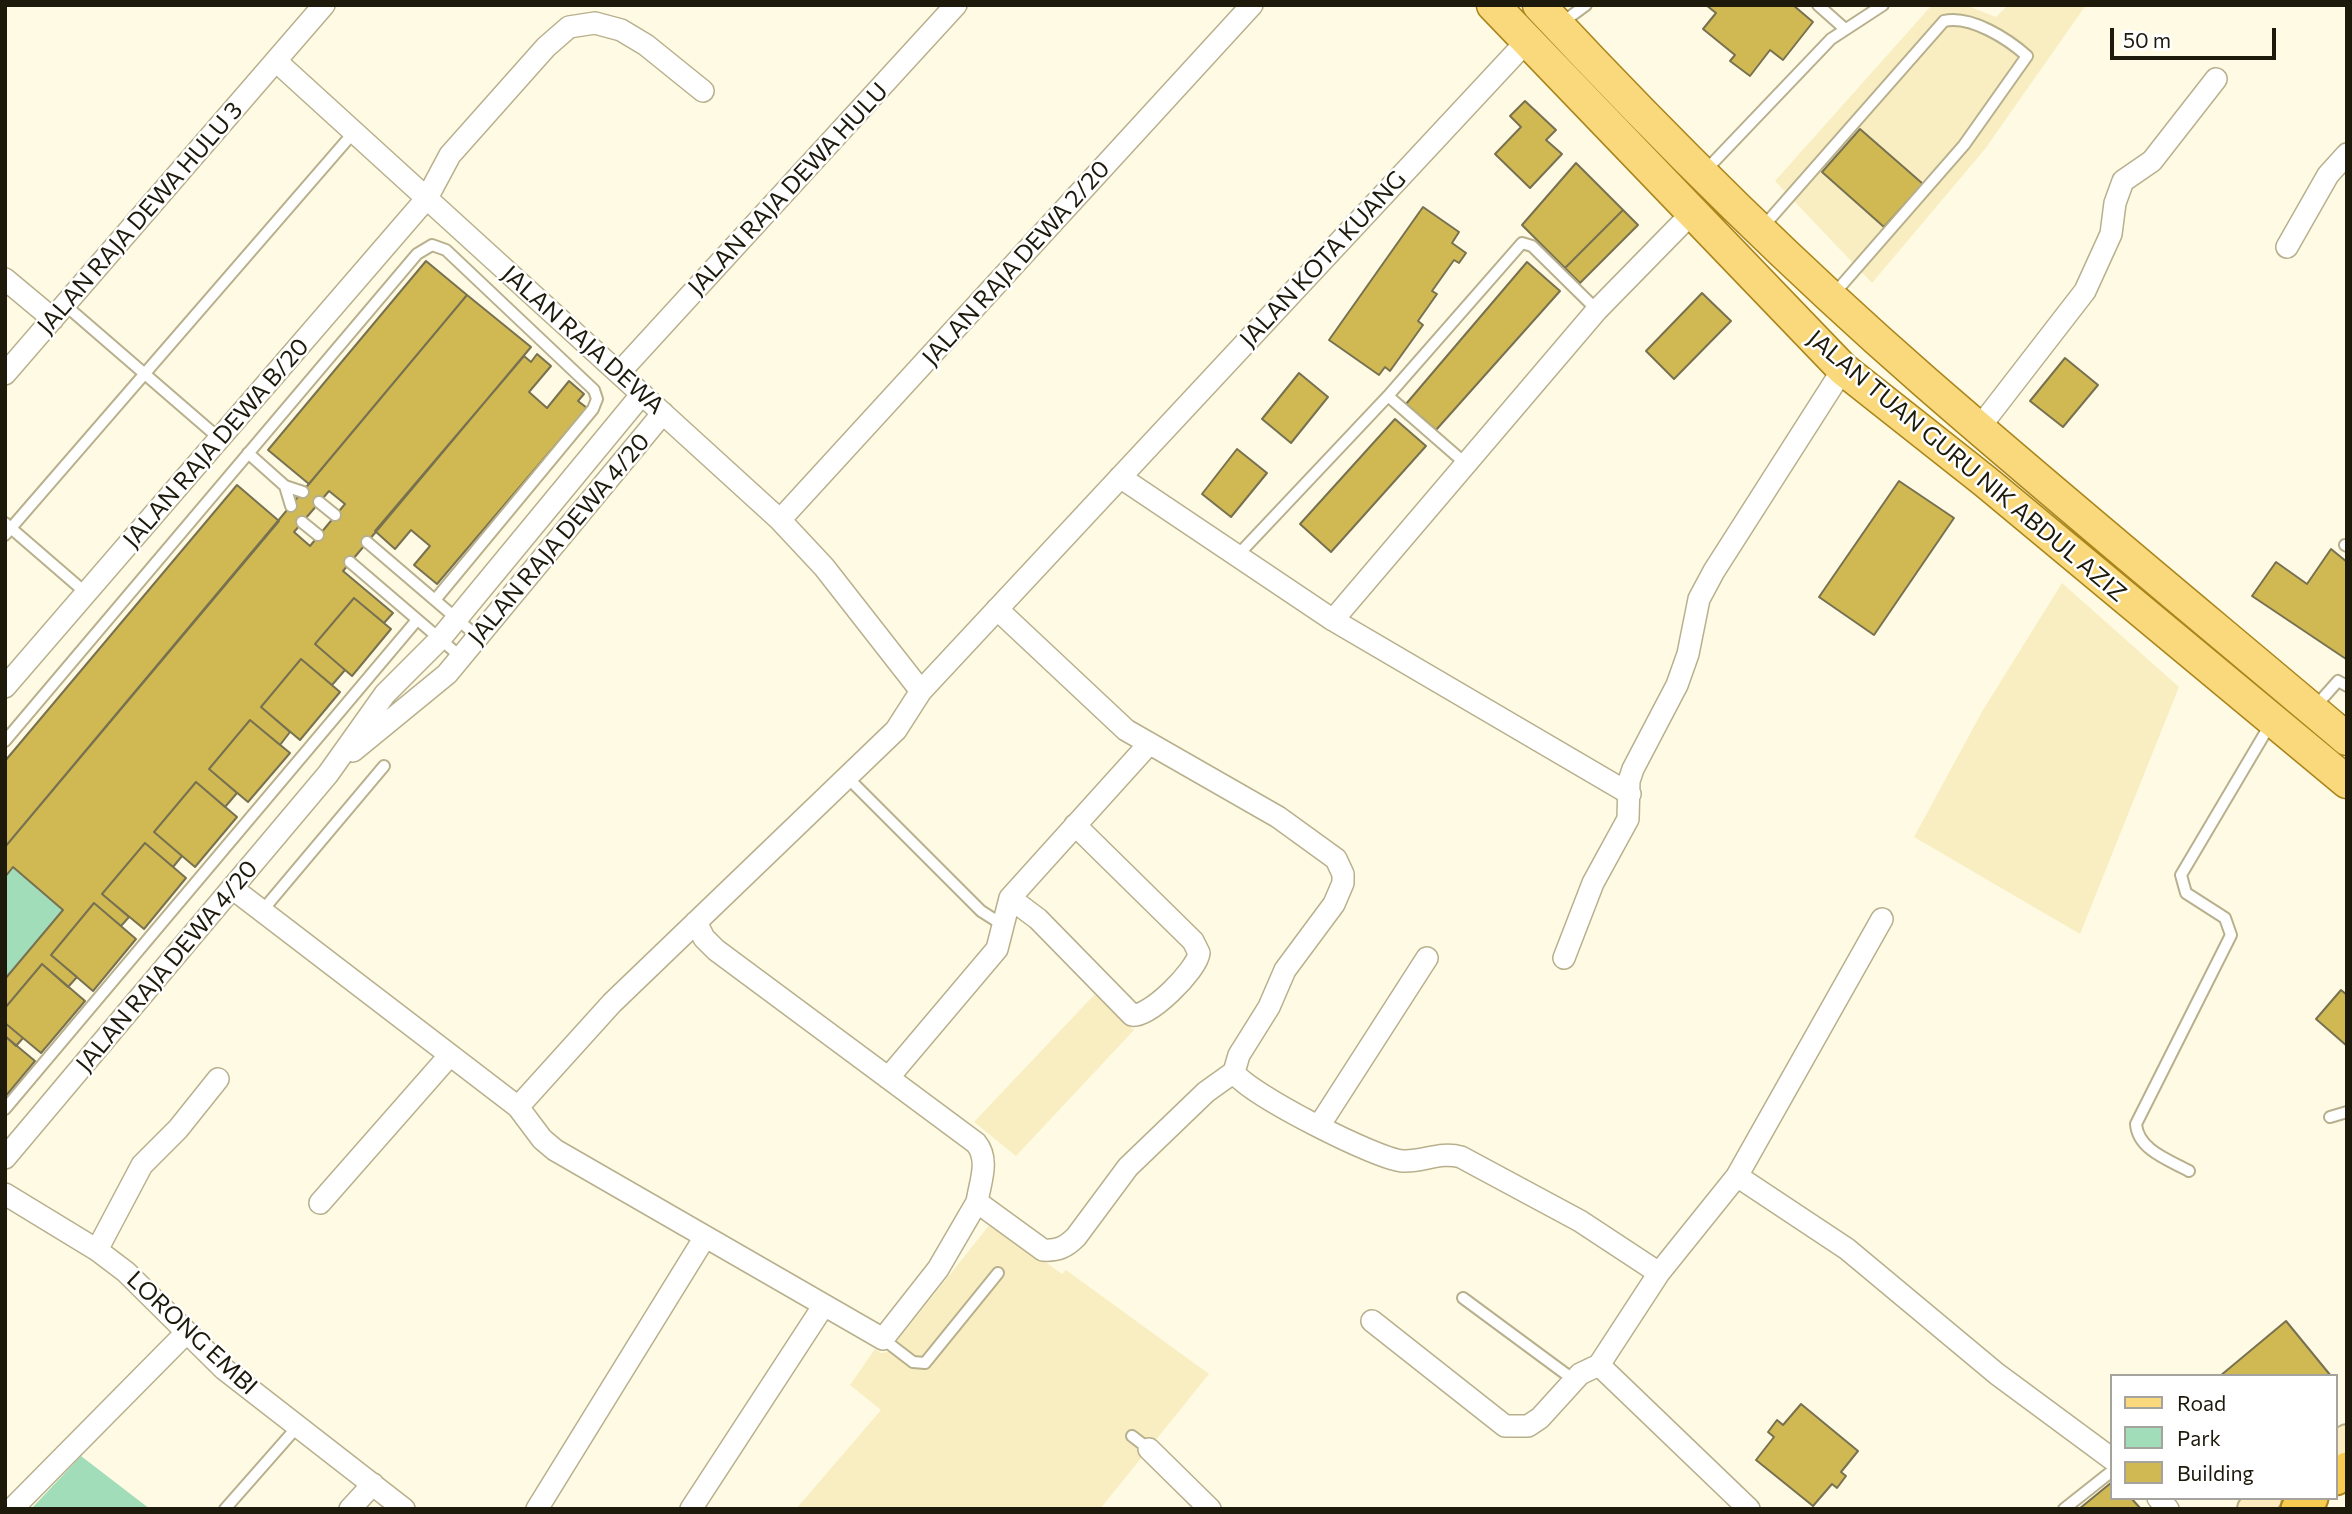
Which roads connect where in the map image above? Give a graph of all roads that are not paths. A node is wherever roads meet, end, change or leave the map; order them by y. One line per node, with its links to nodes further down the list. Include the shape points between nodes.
1 (324, 5): 11 (street)
2 (956, 5): 26 (street, JALAN RAJA DEWA HULU)
3 (1252, 5): 42 (street, JALAN RAJA DEWA 2/20)
4 (1493, 5): 10 (main road, JALAN TUAN GURU NIK ABDUL AZIZ)
5 (1586, 5): 8 (lane)
6 (1818, 5): 9 (lane)
7 (1883, 5): 9 (lane)
8 (1548, 15): 16 (main road, JALAN TUAN GURU NIK ABDUL AZIZ)
9 (1845, 29): 16 (lane)
10 (1526, 42): 18 (main road, JALAN TUAN GURU NIK ABDUL AZIZ); 36 (street, JALAN KOTA KUANG)
11 (276, 61): 14 (street, JALAN RAJA DEWA); 24 (street, JALAN RAJA DEWA HULU 3)
12 (2216, 79): 32 (street, via 2152,161 2123,181 2112,234 2085,290)
13 (703, 90): 17 (street, JALAN RAJA DEWA B/20, via 621,30 595,23 569,27 545,47 450,155)
14 (354, 132): 17 (street, JALAN RAJA DEWA); 28 (lane)
15 (2347, 154): 20 (street, via 2328,176)
16 (1703, 173): 19 (main road, JALAN TUAN GURU NIK ABDUL AZIZ)
17 (427, 198): 26 (street, JALAN RAJA DEWA); 33 (street, JALAN RAJA DEWA B/20)
18 (1691, 214): 23 (street); 25 (main road, JALAN TUAN GURU NIK ABDUL AZIZ)
19 (1760, 230): 22 (main road, JALAN TUAN GURU NIK ABDUL AZIZ); 22 (lane, via 1944,21 1963,21 2009,41 2027,56 1964,145)
20 (2287, 247)
21 (5, 279): 24 (street)
22 (1831, 297): 25 (main road, via 1854,342 1853,355); 32 (main road, JALAN TUAN GURU NIK ABDUL AZIZ)
23 (1597, 310): 30 (lane, via 1532,246 1522,243); 35 (street)
24 (59, 312): 27 (street, JALAN RAJA DEWA HULU 3); 28 (lane)
25 (1843, 369): 62 (main road, JALAN TUAN GURU NIK ABDUL AZIZ); 70 (street, via 1699,599 1688,654 1633,768)
26 (619, 373): 29 (street, JALAN RAJA DEWA)
27 (5, 374)
28 (145, 374): 33 (lane); 44 (lane)
29 (642, 394): 31 (street, JALAN RAJA DEWA); 52 (street, JALAN RAJA DEWA 4/20)
30 (1388, 396): 35 (lane); 47 (lane)
31 (663, 413): 42 (street, JALAN RAJA DEWA); 55 (street, JALAN RAJA DEWA 4/20)
32 (1979, 428): 61 (main road, JALAN TUAN GURU NIK ABDUL AZIZ)
33 (220, 439): 49 (street, JALAN RAJA DEWA B/20)
34 (248, 453): 37 (lane); 50 (lane, via 417,254 432,245 446,250 594,390 597,399); 64 (lane)
35 (1466, 464): 54 (street)
36 (1120, 477): 47 (street); 51 (street, JALAN KOTA KUANG)
37 (285, 486): 38 (lane); 40 (lane)
38 (303, 492)
39 (319, 502): 41 (lane)
40 (291, 506)
41 (335, 515)
42 (780, 520): 60 (street, JALAN RAJA DEWA, via 824,568)
43 (302, 522): 45 (lane)
44 (7, 529): 49 (lane)
45 (318, 536)
46 (367, 542): 50 (lane)
47 (1237, 556): 54 (street)
48 (350, 562): 53 (lane)
49 (86, 593): 59 (street, JALAN RAJA DEWA B/20)
50 (435, 600): 52 (lane)
51 (997, 609): 60 (street, JALAN KOTA KUANG); 65 (street, via 1107,713)
52 (456, 619): 55 (lane); 56 (street, JALAN RAJA DEWA 4/20)
53 (417, 620): 56 (lane); 85 (lane)
54 (1333, 620): 70 (street)
55 (478, 637): 57 (street, JALAN RAJA DEWA 4/20)
56 (440, 639): 57 (lane); 67 (street, JALAN RAJA DEWA 4/20, via 361,724)
57 (461, 657): 67 (street, JALAN RAJA DEWA 4/20, via 439,682 378,728)
58 (2347, 686): 61 (lane, via 2338,681)
59 (5, 687)
60 (920, 691): 68 (street, JALAN KOTA KUANG, via 896,730)
61 (2313, 710): 63 (main road, JALAN TUAN GURU NIK ABDUL AZIZ)
62 (2273, 721): 69 (main road, JALAN TUAN GURU NIK ABDUL AZIZ); 90 (lane, via 2181,875 2186,893 2225,918 2231,935 2136,1124 2147,1147)
63 (2347, 739)
64 (5, 741)
65 (1148, 745): 71 (street); 81 (street, via 1278,817 1336,859 1343,874 1334,904 1285,970)
66 (384, 766): 74 (lane)
67 (328, 774): 72 (street, JALAN RAJA DEWA 4/20)
68 (848, 778): 76 (street, JALAN KOTA KUANG); 77 (lane, via 981,911)
69 (2347, 782)
70 (1630, 793): 79 (street, via 1628,819 1593,883)
71 (1075, 825): 73 (street); 73 (street, via 1194,941 1199,953 1195,965 1150,1011 1132,1015 1038,919)
72 (232, 888): 74 (street); 89 (street, JALAN RAJA DEWA 4/20)
73 (1010, 898): 77 (street)
74 (262, 911): 80 (street)
75 (1882, 919): 91 (street)
76 (696, 922): 82 (street, via 716,950); 84 (street, JALAN KOTA KUANG, via 612,1003)
77 (1003, 925): 82 (street, via 1002,938 990,959)
78 (1427, 958): 88 (street)
79 (1564, 958)
80 (450, 1055): 84 (street); 94 (street)
81 (1234, 1072): 88 (street, via 1245,1085); 93 (street, via 1195,1101 1128,1167 1067,1246 1043,1250)
82 (888, 1078): 93 (street, via 983,1151)
83 (218, 1079): 96 (street, via 142,1165)
84 (518, 1107): 95 (street, via 555,1150)
85 (5, 1110)
86 (2347, 1112): 87 (lane)
87 (2330, 1117)
88 (1319, 1126): 98 (street, via 1402,1161 1439,1154 1461,1157 1580,1221)
89 (5, 1158)
90 (2189, 1171)
91 (1737, 1176): 98 (street); 108 (street, via 1847,1249 1997,1374)
92 (5, 1194): 96 (street, LORONG EMBI)
93 (977, 1202): 103 (street, via 938,1269)
94 (320, 1203)
95 (705, 1237): 100 (street); 115 (street)
96 (97, 1250): 102 (street, LORONG EMBI, via 155,1299)
97 (998, 1273): 103 (lane, via 925,1363 913,1362)
98 (1659, 1273): 104 (street)
99 (1463, 1298): 105 (lane)
100 (824, 1306): 103 (street); 116 (street)
101 (1372, 1321): 105 (street, via 1505,1426 1528,1426 1540,1418)
102 (186, 1333): 106 (street, LORONG EMBI); 111 (street)
103 (883, 1339)
104 (1599, 1365): 105 (street); 118 (street)
105 (1574, 1380)
106 (298, 1426): 110 (street, LORONG EMBI); 112 (lane)
107 (1140, 1442): 117 (street)
108 (2110, 1459)
109 (2110, 1473): 119 (lane)
110 (373, 1484): 113 (street); 114 (street, LORONG EMBI)
111 (12, 1509)
112 (225, 1509)
113 (350, 1509)
114 (404, 1509)
115 (537, 1509)
116 (691, 1509)
117 (1210, 1509)
118 (1749, 1509)
119 (2064, 1509)

